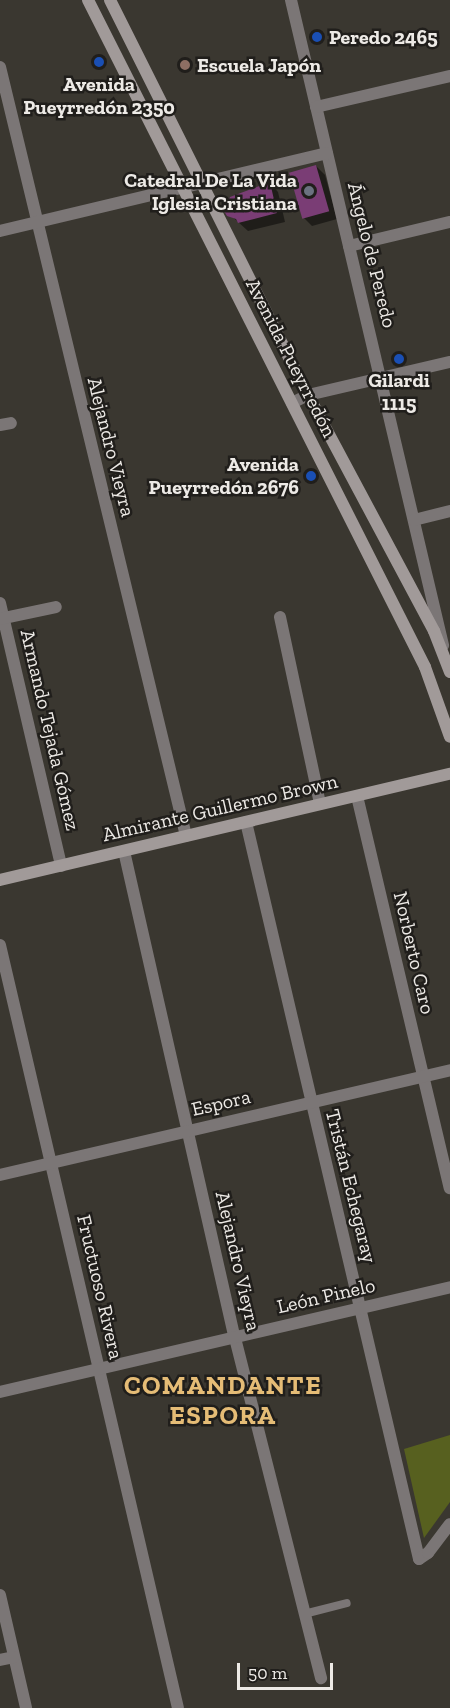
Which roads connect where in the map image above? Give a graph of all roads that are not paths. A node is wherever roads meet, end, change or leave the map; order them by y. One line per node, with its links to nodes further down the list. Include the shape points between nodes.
1 (88, 0): 9 (main road, Avenida Pueyrredón)
2 (110, 0): 8 (main road, Avenida Pueyrredón)
3 (291, 0): 6 (street, Ángelo de Peredo)
4 (0, 67): 10 (street, Alejandro Vieyra)
5 (450, 76): 6 (street)
6 (316, 107): 7 (street, Ángelo de Peredo)
7 (327, 153): 8 (street); 13 (street, Ángelo de Peredo)
8 (200, 182): 9 (street); 16 (main road, Avenida Pueyrredón)
9 (182, 187): 10 (street); 17 (main road, Avenida Pueyrredón)
10 (37, 222): 12 (street); 31 (street, Alejandro Vieyra)
11 (450, 222): 13 (street)
12 (0, 231)
13 (349, 246): 15 (street, Ángelo de Peredo)
14 (450, 362): 15 (street)
15 (382, 378): 16 (street); 19 (street, Ángelo de Peredo)
16 (308, 395): 17 (street); 24 (main road, Avenida Pueyrredón)
17 (292, 403): 26 (main road, Avenida Pueyrredón, via 426,667)
18 (450, 511): 19 (street)
19 (414, 520): 24 (street, Ángelo de Peredo)
20 (0, 603): 23 (street, Armando Tejada Gómez)
21 (56, 607): 23 (street)
22 (280, 616): 29 (street)
23 (2, 619): 33 (street, Armando Tejada Gómez)
24 (448, 656): 25 (main road, Avenida Pueyrredón)
25 (450, 672)
26 (450, 737)
27 (450, 774): 28 (main road, Almirante Guillermo Brown)
28 (357, 796): 29 (main road, Almirante Guillermo Brown); 37 (street, Norberto Caro)
29 (320, 804): 30 (main road, Almirante Guillermo Brown)
30 (246, 822): 31 (main road, Almirante Guillermo Brown); 38 (street, Tristán Echegaray)
31 (186, 836): 32 (main road, Almirante Guillermo Brown)
32 (124, 851): 33 (main road, Almirante Guillermo Brown); 39 (street, Alejandro Vieyra)
33 (61, 866): 34 (main road, Almirante Guillermo Brown)
34 (0, 880)
35 (0, 945): 40 (street, Fructuoso Rivera)
36 (450, 1070): 37 (street, Espora)
37 (423, 1076): 38 (street, Espora); 42 (street, Norberto Caro)
38 (310, 1102): 39 (street, Espora); 44 (street, Tristán Echegaray)
39 (188, 1131): 40 (street, Espora); 45 (street, Alejandro Vieyra)
40 (51, 1163): 41 (street, Espora); 46 (street, Fructuoso Rivera)
41 (0, 1175)
42 (450, 1188)
43 (450, 1287): 44 (street, León Pinelo)
44 (360, 1308): 45 (street, León Pinelo); 48 (street, Tristán Echegaray, via 418,1559 428,1553)
45 (235, 1338): 46 (street, León Pinelo); 51 (street, Alejandro Vieyra)
46 (99, 1369): 47 (street, León Pinelo); 56 (street, Fructuoso Rivera)
47 (0, 1392)
48 (450, 1524)
49 (0, 1595): 52 (street)
50 (347, 1603): 51 (lane)
51 (304, 1614): 54 (street, Alejandro Vieyra)
52 (15, 1657): 53 (street); 55 (street)
53 (0, 1660)
54 (321, 1678)
55 (26, 1708)
56 (178, 1708)

